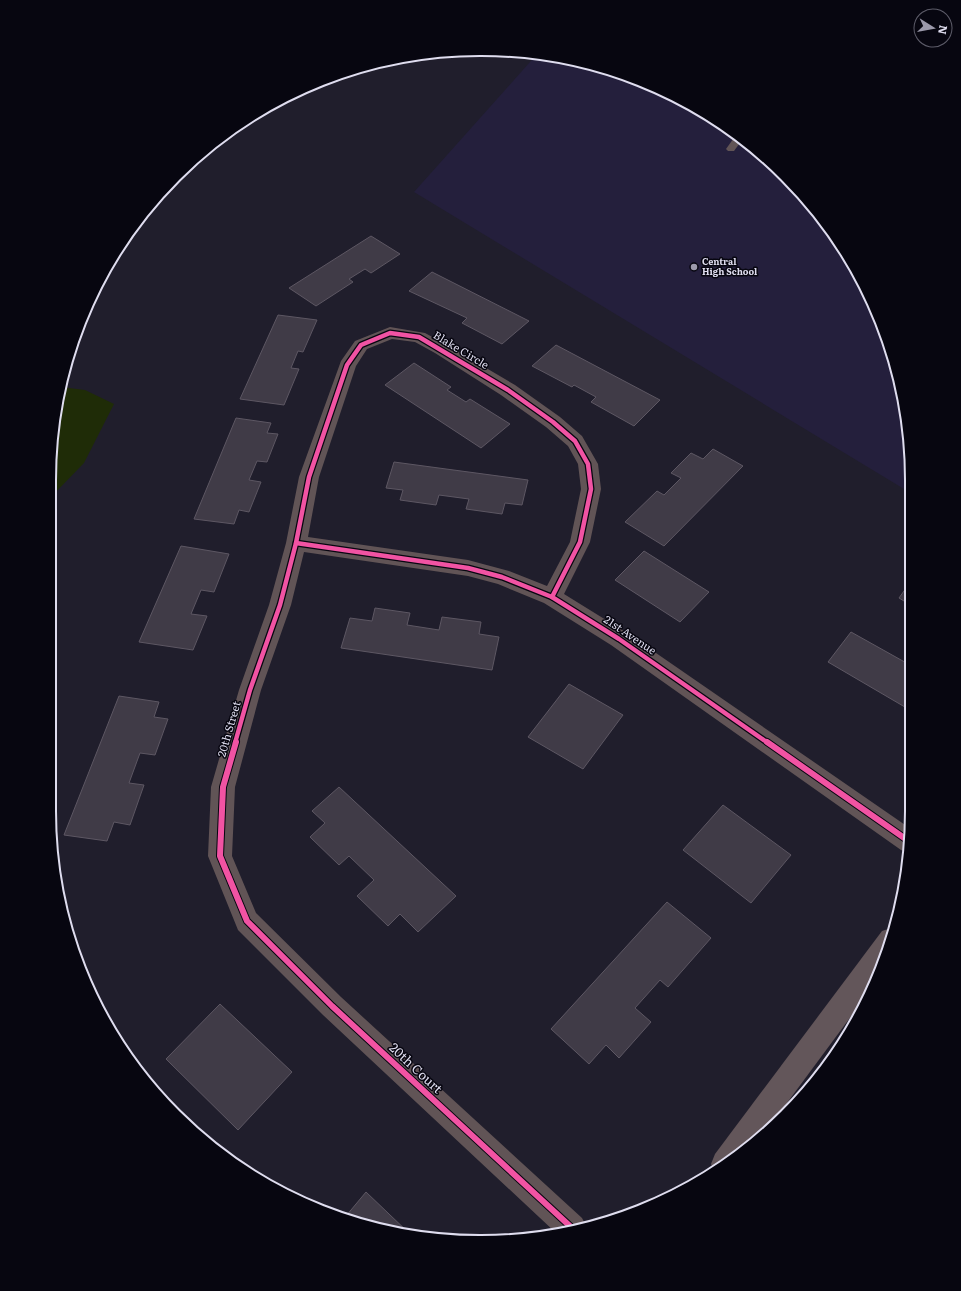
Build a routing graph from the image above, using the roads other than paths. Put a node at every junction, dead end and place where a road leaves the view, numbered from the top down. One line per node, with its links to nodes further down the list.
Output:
1 (736, 142): 2 (lane)
2 (731, 148)
3 (296, 543): 4 (street, 21st Avenue); 4 (street, Blake Circle); 6 (street, 20th Street)
4 (552, 597): 5 (street, 21st Avenue)
5 (904, 838)
6 (247, 921): 9 (street, 20th Court)
7 (879, 957): 8 (street)
8 (736, 1149)
9 (569, 1226)

